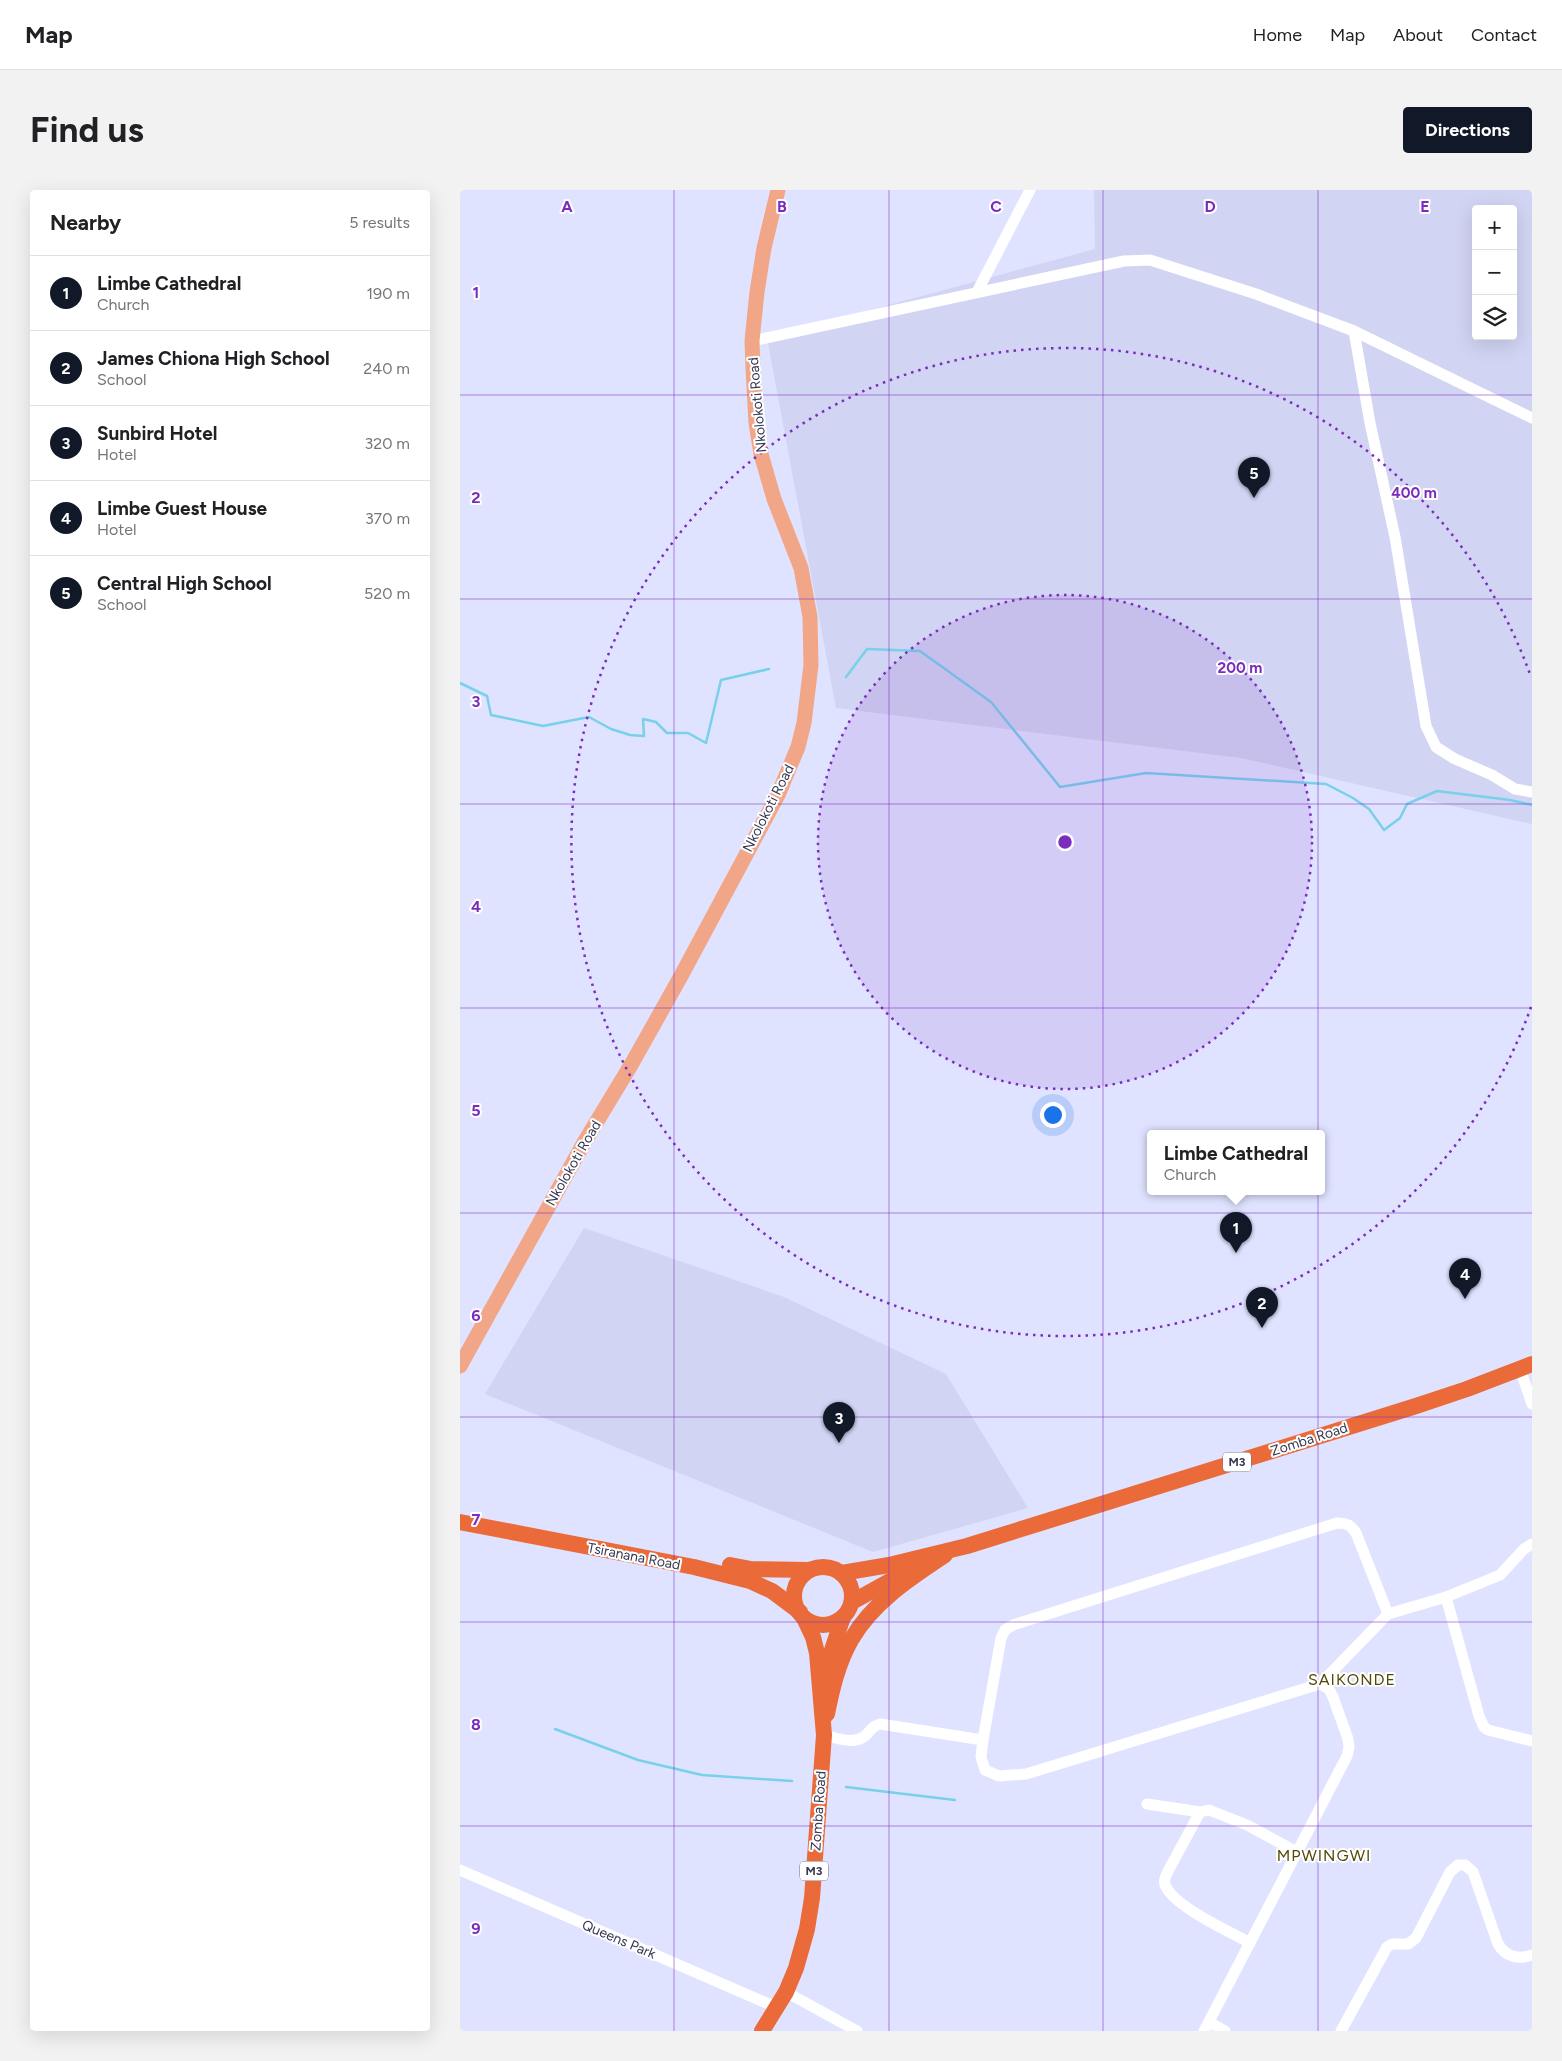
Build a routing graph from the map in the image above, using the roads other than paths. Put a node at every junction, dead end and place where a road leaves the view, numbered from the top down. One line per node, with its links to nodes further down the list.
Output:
1 (778, 190): 5 (main road, Nkolokoti Road)
2 (1030, 190): 3 (street)
3 (977, 292): 4 (street); 5 (street)
4 (1354, 332): 6 (street); 7 (street)
5 (752, 341): 8 (main road, Nkolokoti Road)
6 (1532, 418)
7 (1532, 792)
8 (460, 1366)
9 (1526, 1366): 10 (street); 14 (highway, Zomba Road / M3)
10 (1532, 1404)
11 (460, 1513): 15 (highway, Tsiranana Road / M3)
12 (460, 1522): 20 (highway, Tsiranana Road / M3)
13 (1532, 1544): 17 (street)
14 (946, 1551): 16 (highway, Zomba Road / M3); 18 (highway, Zomba Road / M3); 24 (highway)
15 (809, 1570): 16 (highway, M3); 20 (highway, M3)
16 (842, 1574): 18 (highway)
17 (1446, 1597): 19 (street); 26 (street)
18 (852, 1602): 21 (highway, M3)
19 (1388, 1614): 22 (street); 25 (street)
20 (802, 1615): 21 (highway, M3); 23 (highway, M3)
21 (843, 1617): 23 (highway, M3)
22 (1320, 1684): 25 (street); 29 (street)
23 (821, 1705): 24 (highway, M3)
24 (824, 1731): 25 (street); 33 (highway, Zomba Road / M3)
25 (983, 1740)
26 (1532, 1742)
27 (1147, 1804): 28 (street)
28 (1200, 1812): 29 (street); 31 (street)
29 (1297, 1852): 31 (street)
30 (460, 1870): 34 (street, Queens Park)
31 (1250, 1943): 35 (street)
32 (1532, 1955): 39 (street)
33 (786, 1992): 34 (highway, Zomba Road / M3); 37 (street)
34 (778, 2008): 36 (highway, M3)
35 (1206, 2026): 38 (street)
36 (762, 2031)
37 (857, 2031)
38 (1225, 2031)
39 (1342, 2031)

